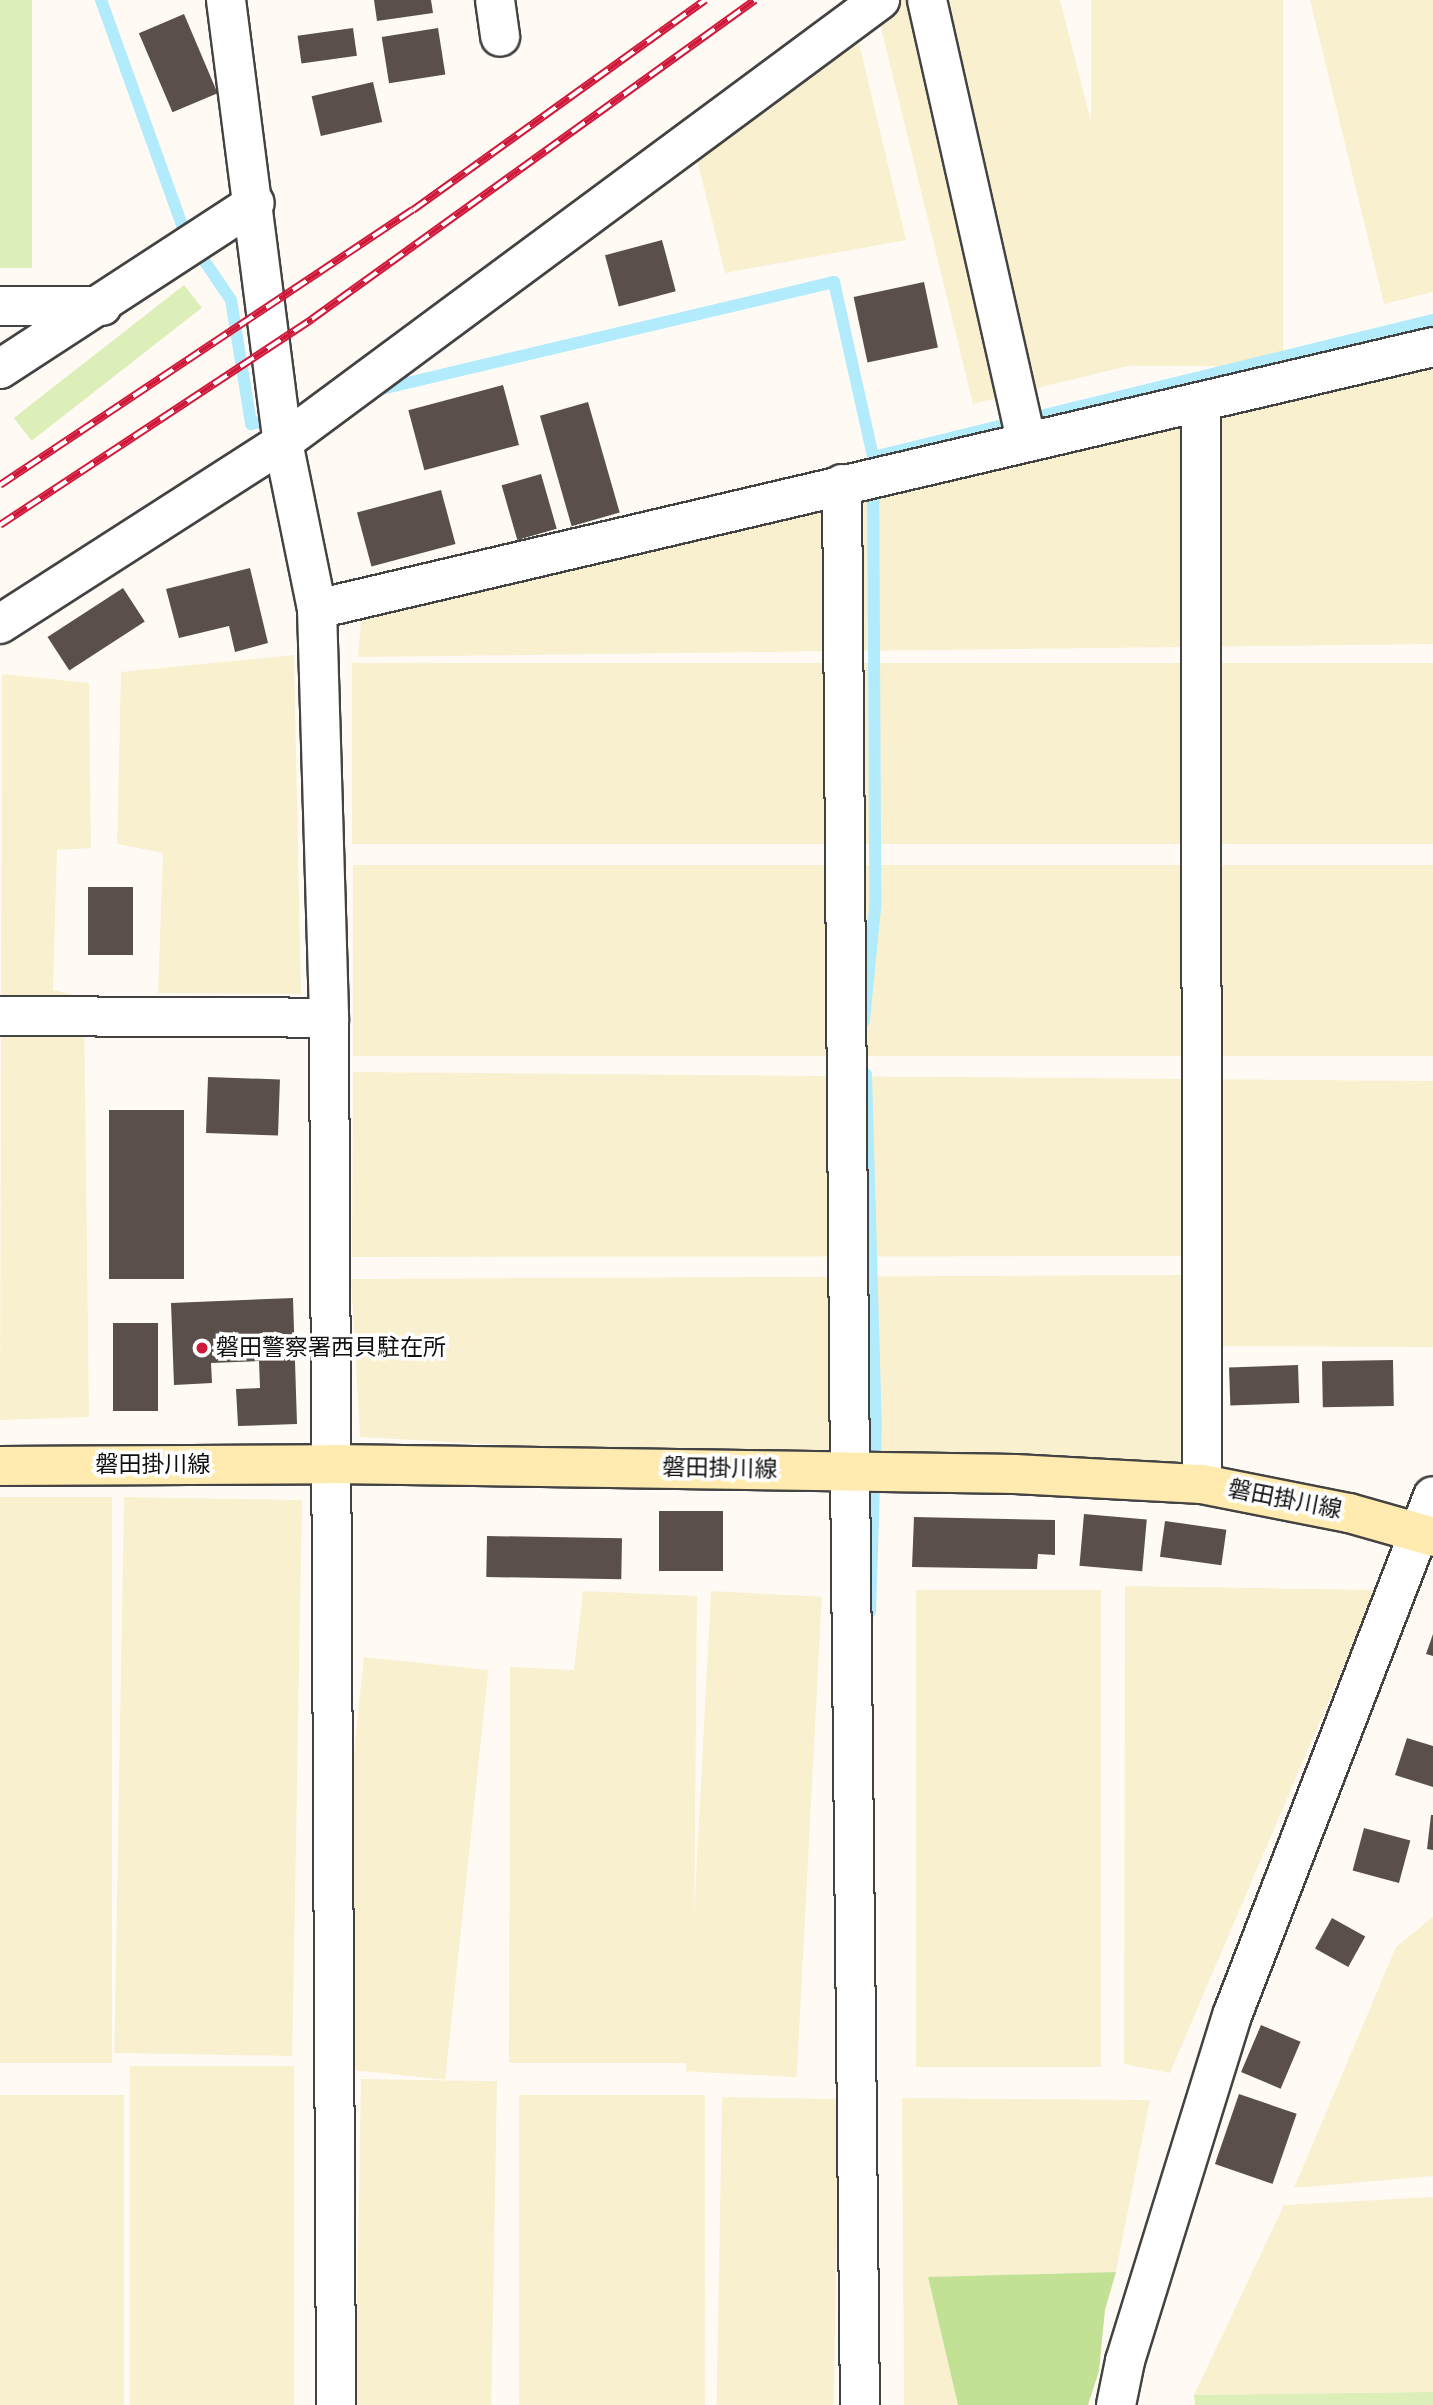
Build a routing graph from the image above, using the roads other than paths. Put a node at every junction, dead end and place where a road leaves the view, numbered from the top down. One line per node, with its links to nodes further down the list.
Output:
1 (226, 0): 6 (street)
2 (495, 0): 5 (street)
3 (880, 0): 12 (street)
4 (927, 0): 13 (street)
5 (500, 37)
6 (255, 203): 8 (street); 12 (street)
7 (0, 306): 8 (street)
8 (102, 306): 10 (street)
9 (1433, 347): 11 (street)
10 (0, 369)
11 (1201, 402): 13 (street); 22 (street)
12 (283, 442): 15 (street); 16 (street)
13 (1027, 442): 14 (street)
14 (842, 484): 15 (street); 21 (street)
15 (317, 609): 18 (street)
16 (0, 624)
17 (0, 1016): 18 (street)
18 (329, 1018): 19 (street)
19 (332, 1464): 20 (main road, 磐田掛川線); 21 (main road, 磐田掛川線); 25 (street)
20 (0, 1466)
21 (850, 1470): 22 (main road, 磐田掛川線); 26 (street)
22 (1202, 1484): 24 (main road, 磐田掛川線)
23 (1433, 1496): 24 (street)
24 (1427, 1535): 27 (street)
25 (336, 2405)
26 (860, 2405)
27 (1116, 2405)

